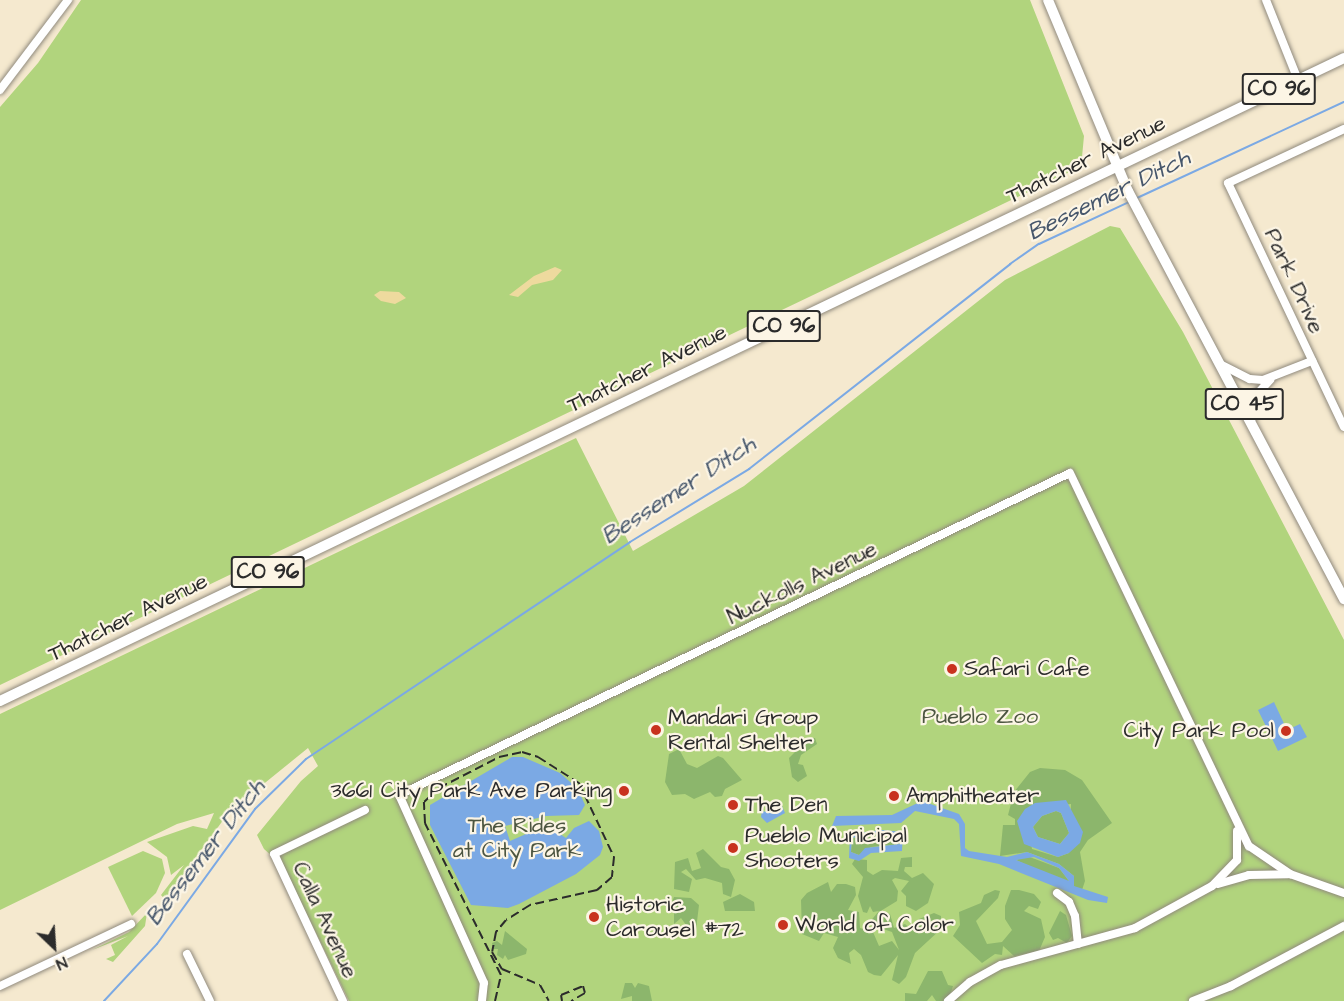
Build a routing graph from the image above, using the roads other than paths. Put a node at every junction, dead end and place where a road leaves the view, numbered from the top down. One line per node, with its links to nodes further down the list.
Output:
1 (68, 0): 6 (street)
2 (1048, 0): 8 (main road, CO 45)
3 (1266, 0): 5 (street)
4 (1344, 58): 5 (main road, Thatcher Avenue / CO 96)
5 (1298, 80): 8 (main road, Thatcher Avenue / CO 96)
6 (0, 90)
7 (1344, 129): 9 (street, Park Drive)
8 (1116, 167): 10 (main road, CO 45); 15 (main road, Thatcher Avenue / CO 96)
9 (1312, 361): 11 (street); 13 (street, Park Drive)
10 (1222, 365): 11 (street); 12 (main road, CO 45)
11 (1273, 378): 12 (street)
12 (1251, 418): 14 (main road, CO 45)
13 (1344, 427)
14 (1344, 599)
15 (0, 701)
16 (365, 810): 28 (street, Calla Avenue)
17 (1237, 827): 18 (street); 19 (street); 29 (street, Nuckolls Avenue)
18 (1290, 874): 19 (street); 21 (street)
19 (1212, 886): 24 (street)
20 (1057, 892): 24 (street)
21 (1344, 893)
22 (131, 924): 26 (street)
23 (1344, 926): 31 (street)
24 (1078, 944): 30 (street)
25 (188, 954): 27 (street)
26 (0, 986)
27 (210, 1001)
28 (343, 1001)
29 (482, 1001)
30 (948, 1001)
31 (1193, 1001)

